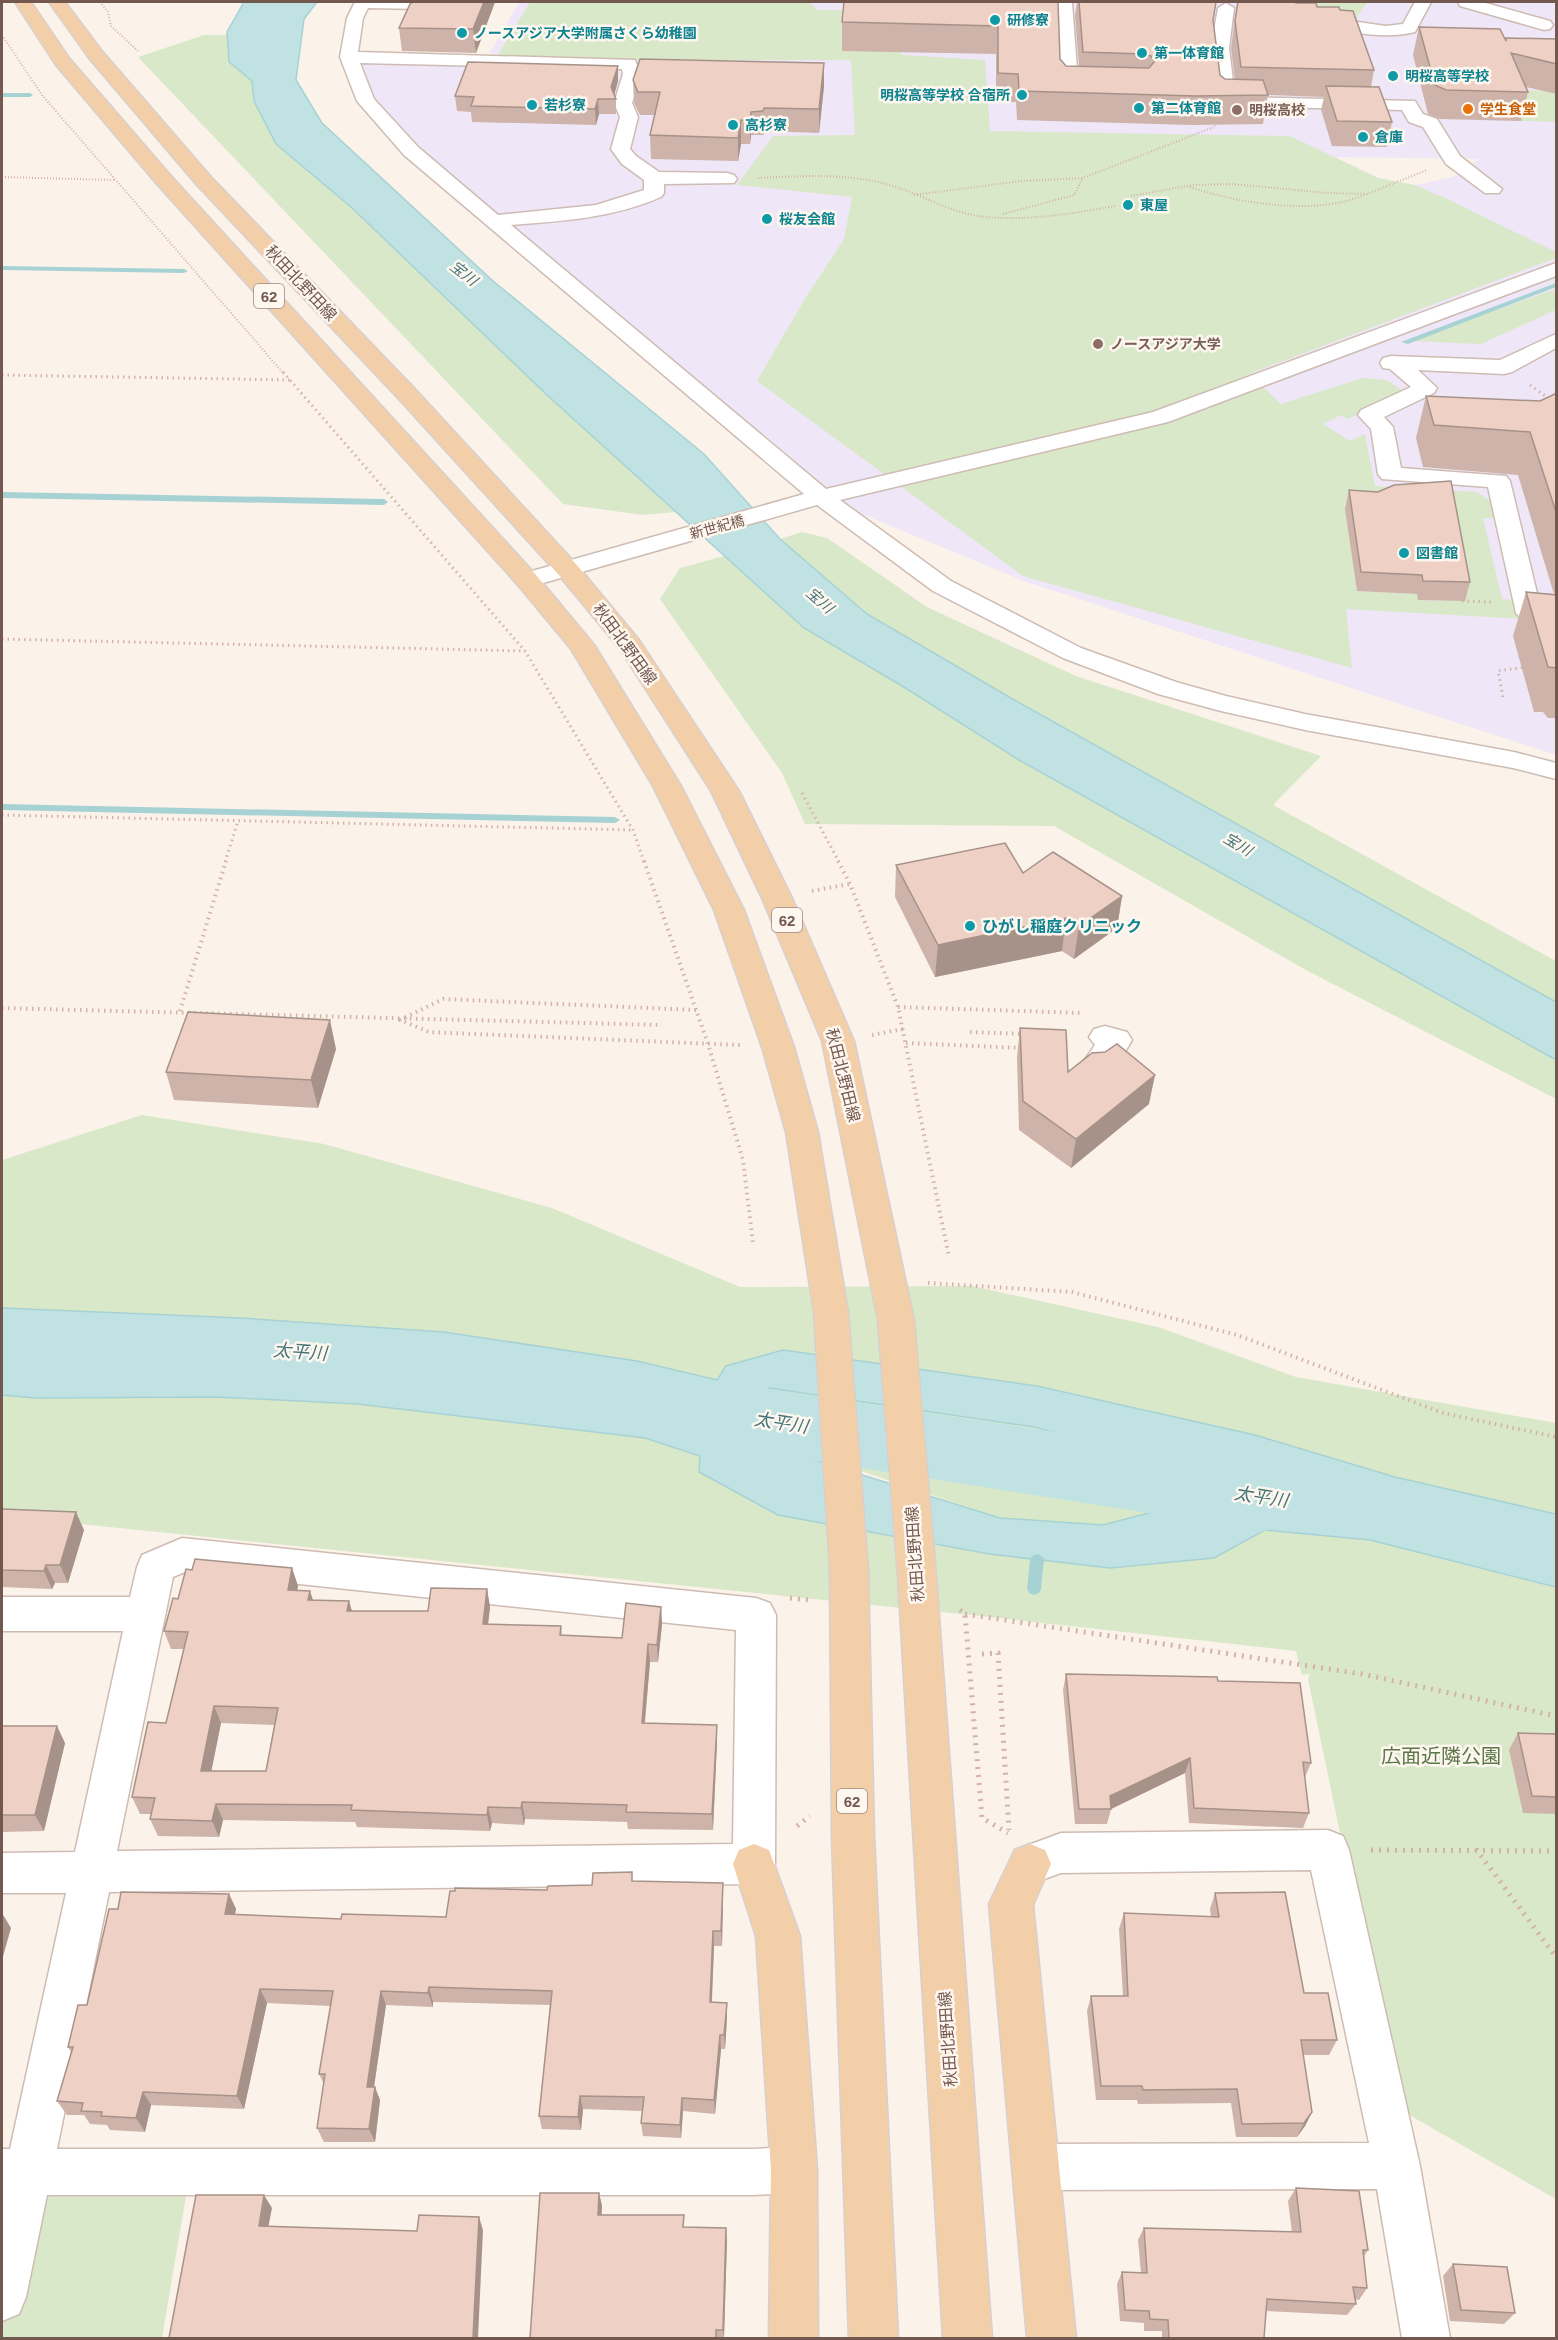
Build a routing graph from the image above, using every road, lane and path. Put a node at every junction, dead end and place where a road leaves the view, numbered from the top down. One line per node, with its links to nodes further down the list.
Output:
1 (23, 2): 44 (main road, 秋田北野田線 / 62)
2 (57, 2): 43 (main road, 秋田北野田線 / 62)
3 (100, 2): 13 (path)
4 (362, 2): 8 (street); 14 (street)
5 (1064, 2): 17 (street)
6 (1423, 2): 10 (street)
7 (1466, 2): 11 (street)
8 (420, 4)
9 (1207, 6): 18 (street)
10 (1295, 18)
11 (1544, 25)
12 (2, 35): 24 (path)
13 (139, 52)
14 (349, 57): 15 (street); 32 (street)
15 (629, 64): 16 (street); 21 (street)
16 (651, 64)
17 (1104, 89)
18 (1227, 102): 19 (street); 22 (path)
19 (1453, 160): 26 (street); 27 (path)
20 (2, 177): 24 (path)
21 (654, 178): 23 (street); 32 (street)
22 (1083, 178): 28 (path); 31 (path)
23 (727, 179): 28 (path)
24 (114, 180): 39 (path)
25 (1186, 186): 27 (path); 27 (path); 29 (path)
26 (1492, 189)
27 (1367, 194)
28 (912, 195): 31 (path)
29 (1131, 196)
30 (1115, 206): 31 (path)
31 (990, 217)
32 (493, 221): 42 (street)
33 (1557, 268): 42 (street)
34 (1557, 281): 36 (street)
35 (1557, 340): 37 (street)
36 (1357, 357): 37 (street); 42 (street)
37 (1398, 364): 45 (street)
38 (2, 375): 39 (path)
39 (292, 380): 48 (path)
40 (1557, 401): 41 (path)
41 (1542, 402)
42 (821, 497): 43 (street, 新世紀橋); 50 (street)
43 (567, 569): 44 (street, 新世紀橋); 71 (main road, 秋田北野田線 / 62)
44 (527, 580): 66 (main road, 秋田北野田線 / 62)
45 (1534, 618): 46 (street); 49 (path)
46 (1557, 627)
47 (2, 639): 48 (path)
48 (525, 651): 54 (path)
49 (1503, 697)
50 (1557, 771)
51 (802, 793): 55 (path)
52 (2, 815): 53 (path)
53 (238, 820): 54 (path); 58 (path)
54 (633, 830): 57 (path)
55 (898, 1007): 63 (path); 64 (path)
56 (2, 1008): 58 (path)
57 (696, 1010): 59 (path); 65 (path)
58 (180, 1011): 59 (path)
59 (400, 1020): 60 (path); 65 (path)
60 (662, 1025)
61 (970, 1032): 62 (path)
62 (1026, 1034)
63 (1106, 1038): 68 (street)
64 (906, 1043): 67 (path); 70 (path)
65 (708, 1044): 66 (path); 69 (path)
66 (778, 1047): 92 (main road, 秋田北野田線 / 62)
67 (1031, 1048)
68 (1093, 1071)
69 (753, 1244)
70 (949, 1257)
71 (888, 1281): 72 (path); 73 (main road, 秋田北野田線 / 62)
72 (1557, 1437)
73 (918, 1594): 77 (path); 93 (main road, 秋田北野田線 / 62)
74 (2, 1614): 75 (street)
75 (146, 1614): 82 (street); 83 (street)
76 (982, 1654): 78 (path)
77 (1557, 1716)
78 (1020, 1849): 80 (street); 87 (main road)
79 (1476, 1849): 80 (path); 81 (path); 85 (path)
80 (1328, 1850): 86 (street)
81 (1557, 1851)
82 (754, 1864): 83 (street); 88 (main road)
83 (90, 1872): 84 (street); 89 (street)
84 (2, 1873)
85 (1557, 1957)
86 (1397, 2166): 87 (street); 95 (street)
87 (1038, 2167): 94 (main road)
88 (794, 2170): 89 (street); 91 (main road)
89 (15, 2172): 90 (street)
90 (2, 2297)
91 (794, 2338)
92 (874, 2338)
93 (968, 2338)
94 (1052, 2338)
95 (1426, 2338)

